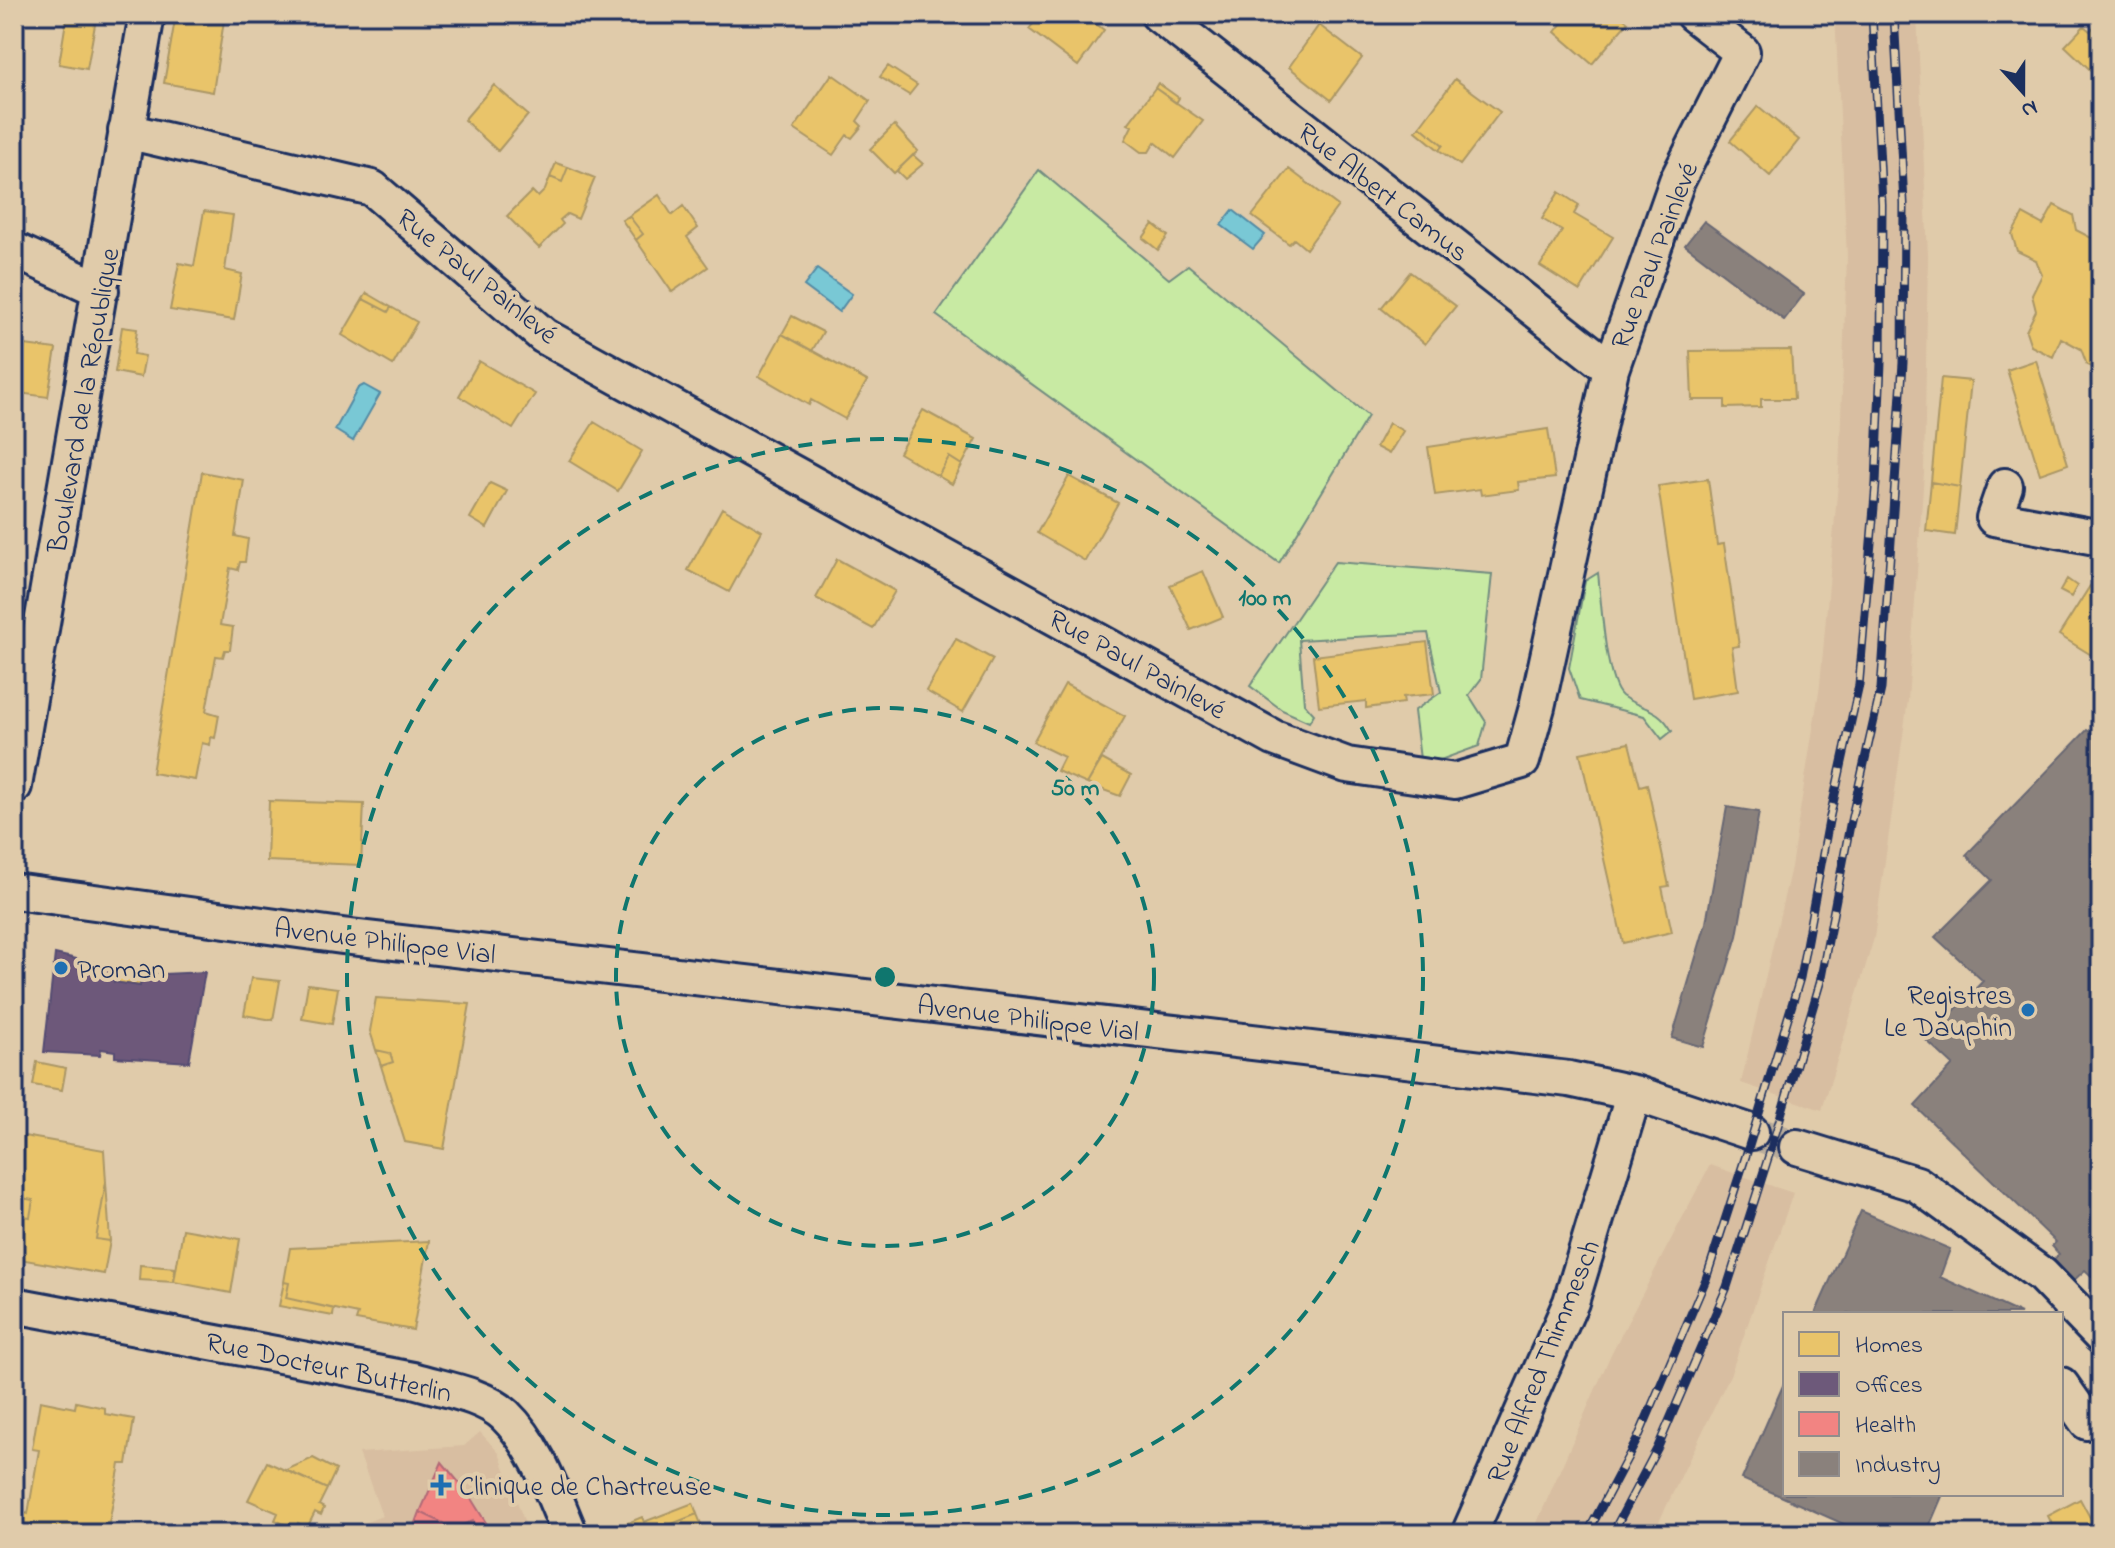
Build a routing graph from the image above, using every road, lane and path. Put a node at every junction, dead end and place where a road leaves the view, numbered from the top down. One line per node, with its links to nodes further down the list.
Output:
1 (147, 14): 4 (street, Boulevard de la République)
2 (1158, 14): 7 (street, Rue Albert Camus)
3 (1693, 14): 7 (street, Rue Paul Painlevé)
4 (126, 131): 6 (street, Boulevard de la République); 7 (street, Rue Paul Painlevé)
5 (14, 250): 6 (street)
6 (101, 290): 10 (street, Boulevard de la République)
7 (1611, 369)
8 (2005, 486): 9 (street)
9 (2101, 538)
10 (14, 786)
11 (14, 891): 12 (street, Avenue Philippe Vial)
12 (1634, 1093): 13 (street, Avenue Philippe Vial); 20 (street, Rue Alfred Thimmesch)
13 (1751, 1132)
14 (1797, 1147): 16 (street)
15 (14, 1305): 19 (street, Rue Docteur Butterlin)
16 (2101, 1336)
17 (2063, 1388): 18 (street)
18 (2083, 1420)
19 (570, 1534)
20 (1469, 1534)

